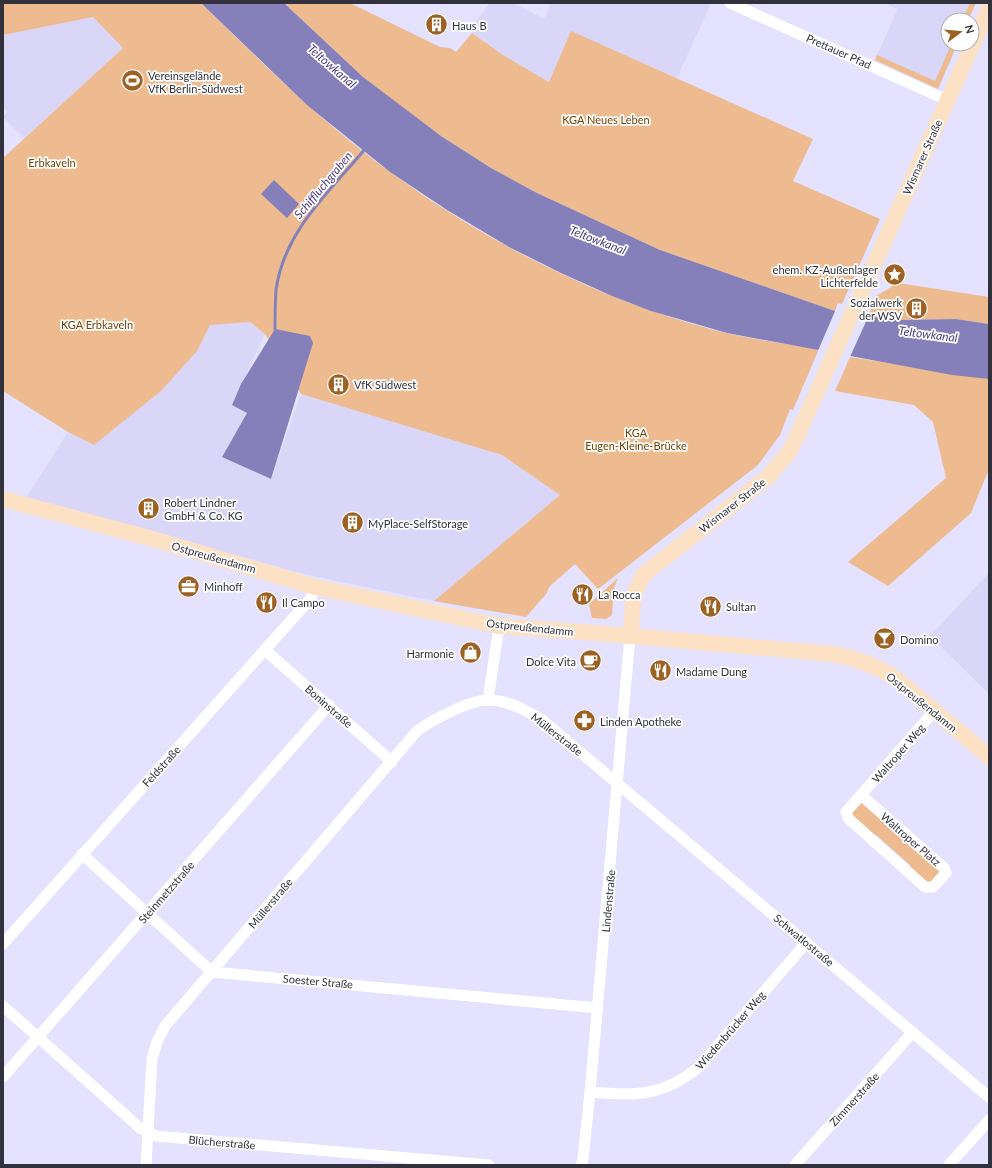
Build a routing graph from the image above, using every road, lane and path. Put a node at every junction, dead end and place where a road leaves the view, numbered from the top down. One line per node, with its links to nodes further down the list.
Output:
1 (730, 3): 3 (street, Prettauer Pfad)
2 (989, 8): 3 (main road, Wismarer Straße)
3 (948, 100): 7 (main road, Wismarer Straße)
4 (3, 499): 5 (main road, Ostpreußendamm)
5 (315, 586): 6 (main road, Ostpreußendamm); 8 (street, Feldstraße)
6 (499, 626): 7 (main road, Ostpreußendamm); 9 (street)
7 (630, 636): 11 (main road, Ostpreußendamm); 14 (street, Lindenstraße)
8 (265, 650): 10 (street, Boninstraße); 16 (street, Feldstraße)
9 (488, 700): 13 (street, Müllerstraße); 14 (street, Müllerstraße)
10 (329, 706): 13 (street, Boninstraße); 17 (street, Steinmetzstraße)
11 (935, 710): 12 (main road, Ostpreußendamm); 15 (street, Waltroper Weg)
12 (989, 757)
13 (392, 762): 20 (street, Müllerstraße)
14 (618, 784): 18 (street, Schwatlostraße); 22 (street, Lindenstraße)
15 (861, 795): 15 (street, Waltroper Platz)
16 (82, 854): 17 (street); 19 (street, Feldstraße)
17 (147, 913): 20 (street); 24 (street, Steinmetzstraße)
18 (806, 942): 23 (street, Schwatlostraße); 26 (street, Wiedenbrücker Weg)
19 (3, 944)
20 (212, 972): 22 (street, Soester Straße); 29 (street, Müllerstraße)
21 (3, 1006): 24 (street, Blücherstraße)
22 (598, 1008): 26 (street, Lindenstraße)
23 (913, 1032): 27 (street, Schwatlostraße); 33 (street, Zimmerstraße)
24 (38, 1038): 25 (street, Steinmetzstraße); 29 (street, Blücherstraße)
25 (3, 1077)
26 (590, 1092): 32 (street, Lindenstraße)
27 (989, 1096)
28 (989, 1120): 34 (street)
29 (148, 1133): 30 (street, Müllerstraße); 31 (street, Blücherstraße)
30 (146, 1165)
31 (489, 1165)
32 (581, 1165)
33 (795, 1165)
34 (949, 1165)

